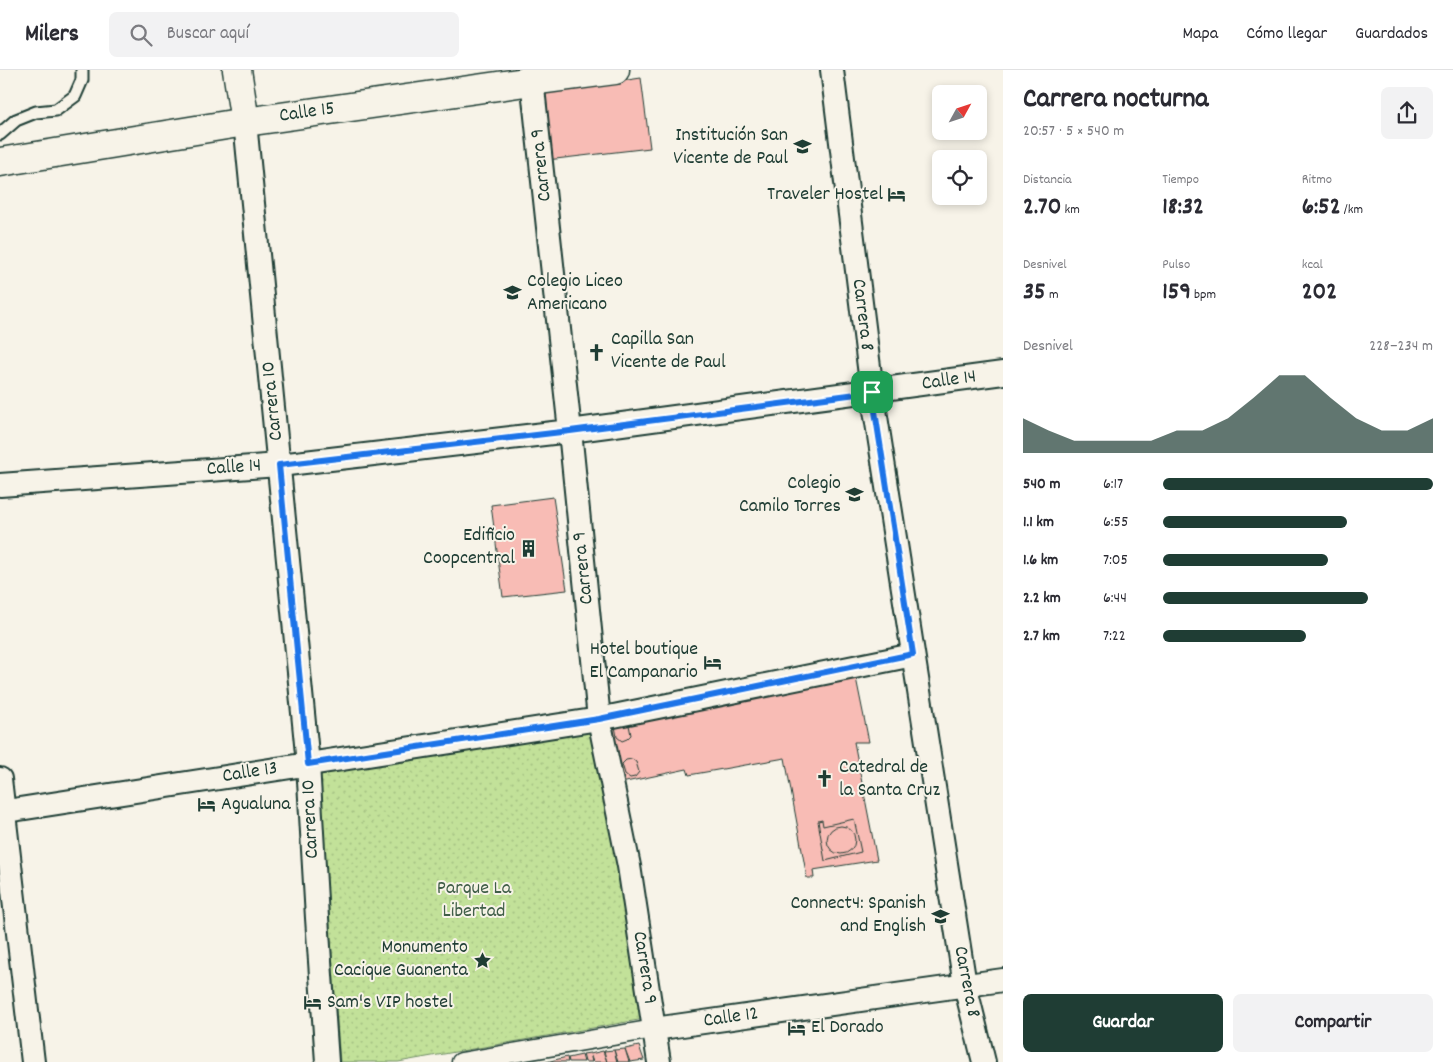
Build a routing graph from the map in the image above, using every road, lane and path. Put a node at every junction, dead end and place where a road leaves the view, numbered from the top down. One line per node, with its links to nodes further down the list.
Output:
1 (82, 70): 7 (lane)
2 (237, 70): 6 (street, Carrera 10)
3 (615, 70): 5 (street, Calle 15)
4 (832, 70): 10 (street, Carrera 8)
5 (532, 75): 6 (street, Calle 15); 11 (street, Carrera 9)
6 (245, 122): 8 (street, Calle 15); 12 (street, Carrera 10)
7 (0, 134)
8 (0, 162)
9 (1003, 373): 10 (street, Calle 14)
10 (872, 392): 11 (street, Calle 14); 14 (street, Carrera 8)
11 (570, 431): 12 (street, Calle 14); 15 (street, Carrera 9)
12 (279, 465): 13 (street, Calle 14); 16 (street, Carrera 10)
13 (0, 485)
14 (913, 654): 15 (street, Calle 13); 20 (street, Carrera 8)
15 (599, 719): 16 (street, Calle 13); 21 (street, Carrera 9)
16 (308, 764): 18 (street, Calle 13); 23 (street, Carrera 10)
17 (0, 779): 18 (street)
18 (2, 812): 22 (street)
19 (1003, 980): 20 (street, Calle 12)
20 (965, 985): 21 (street, Calle 12); 26 (street, Carrera 8)
21 (654, 1029): 24 (street, Calle 12); 25 (street, Carrera 9)
22 (33, 1062)
23 (327, 1062)
24 (461, 1062)
25 (660, 1062)
26 (984, 1062)

